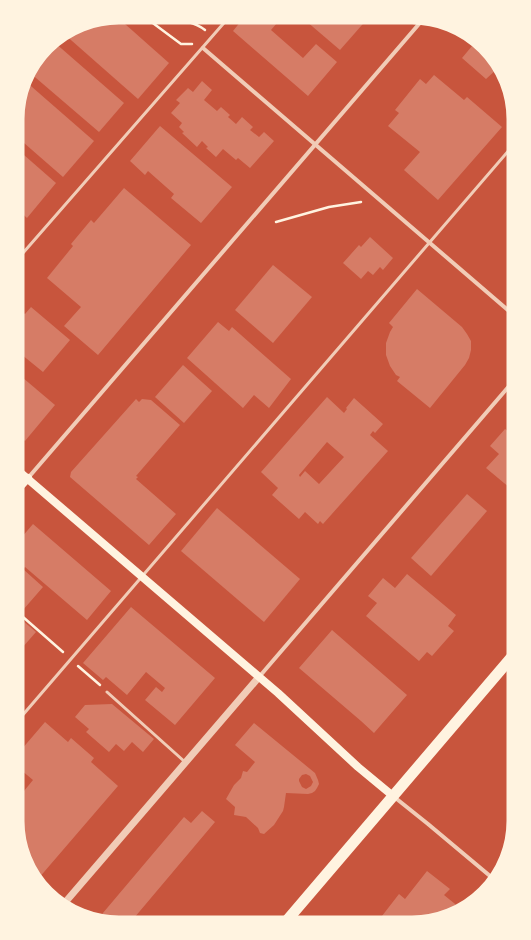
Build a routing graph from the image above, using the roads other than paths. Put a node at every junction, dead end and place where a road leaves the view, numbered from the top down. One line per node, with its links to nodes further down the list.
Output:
1 (225, 22): 3 (lane)
2 (420, 22): 4 (street)
3 (203, 48): 4 (street); 7 (lane)
4 (315, 145): 6 (street); 11 (street)
5 (509, 150): 6 (lane)
6 (430, 242): 8 (street); 13 (lane)
7 (22, 254)
8 (509, 311)
9 (509, 386): 15 (street)
10 (22, 473): 11 (main road)
11 (28, 478): 12 (main road); 13 (main road)
12 (22, 484)
13 (142, 576): 15 (main road); 17 (lane)
14 (509, 660): 19 (highway)
15 (259, 677): 18 (street); 19 (main road)
16 (107, 692): 18 (lane)
17 (22, 716)
18 (186, 763): 21 (street)
19 (393, 796): 20 (street); 22 (highway)
20 (491, 877)
21 (66, 902)
22 (289, 918)

